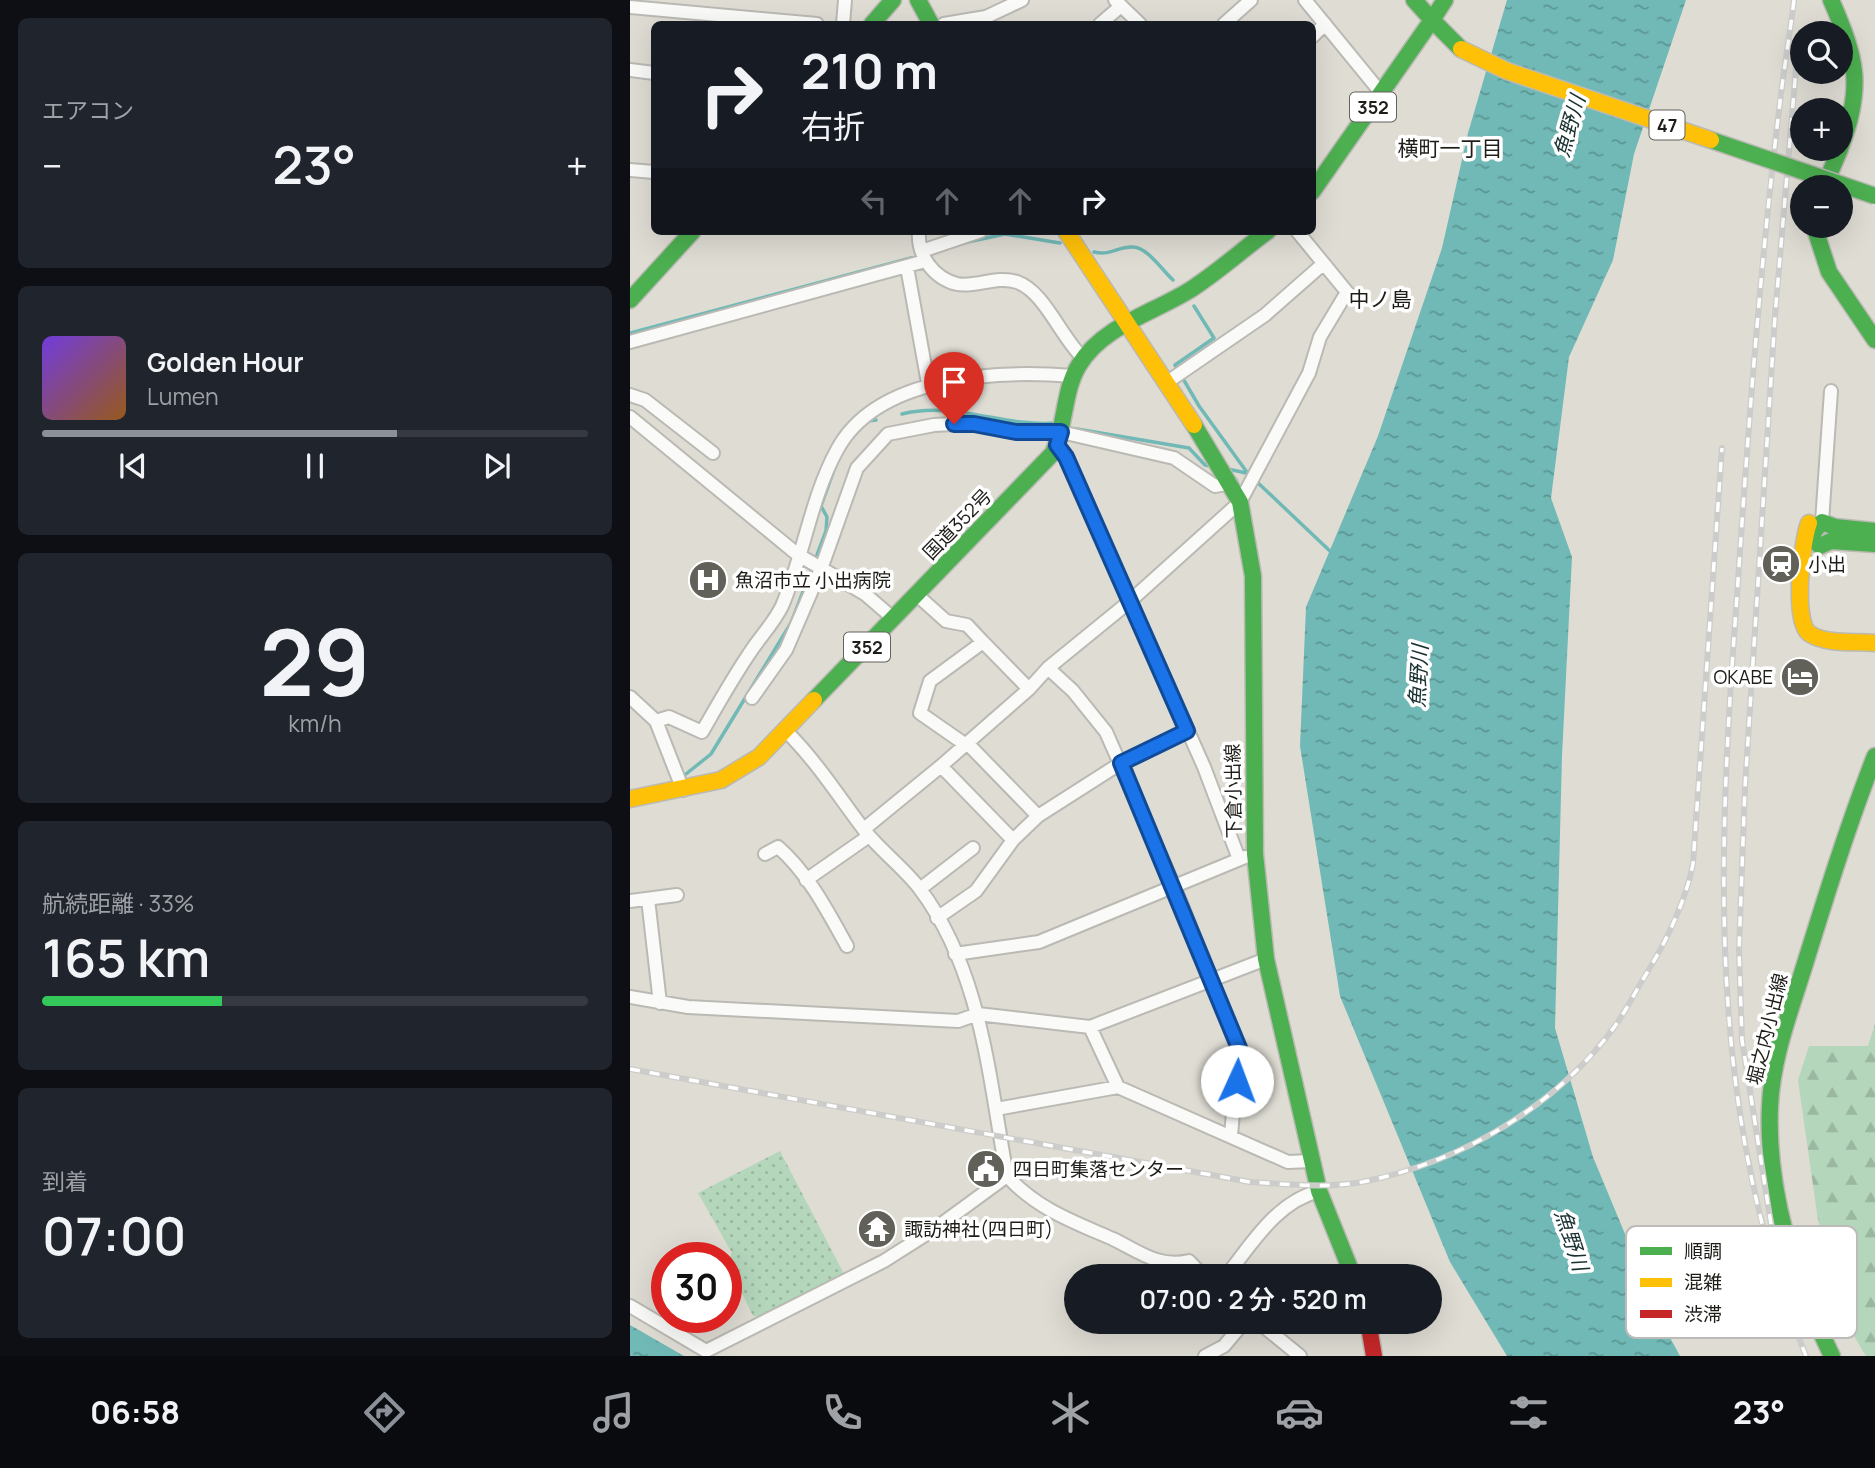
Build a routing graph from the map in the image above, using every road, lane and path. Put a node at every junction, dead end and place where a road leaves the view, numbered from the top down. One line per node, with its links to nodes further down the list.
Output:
1 (845, 0): 15 (street)
2 (893, 0): 16 (main road)
3 (918, 0): 17 (main road)
4 (1022, 0): 18 (street)
5 (1251, 0): 21 (street)
6 (1305, 0): 22 (street)
7 (1414, 0): 13 (main road)
8 (1445, 0): 13 (main road)
9 (1831, 0): 27 (main road)
10 (1118, 3): 19 (street); 20 (street)
11 (630, 7): 12 (street); 14 (street)
12 (630, 15)
13 (1432, 20): 26 (main road, 352); 31 (main road, 47, bridge)
14 (784, 21)
15 (843, 21)
16 (875, 21)
17 (929, 21)
18 (962, 21)
19 (1103, 21)
20 (1137, 21)
21 (1227, 21)
22 (1325, 24): 23 (street); 26 (street)
23 (1316, 33)
24 (630, 70): 25 (street)
25 (651, 73)
26 (1382, 94): 30 (main road, 352)
27 (1853, 116)
28 (630, 170): 29 (street)
29 (651, 172)
30 (1316, 186)
31 (1875, 196)
32 (689, 235): 42 (main road)
33 (920, 235): 39 (street)
34 (972, 235): 39 (street)
35 (1069, 235): 43 (main road, 下倉小出線)
36 (1263, 235): 43 (main road, 国道352号 / 352)
37 (1300, 235): 40 (street)
38 (1816, 238): 44 (main road)
39 (923, 256): 41 (street); 46 (street)
40 (1323, 264): 48 (street); 56 (street)
41 (907, 267): 45 (street); 49 (street)
42 (630, 300)
43 (1128, 325): 46 (main road, 国道352号 / 352); 48 (main road, 下倉小出線)
44 (1875, 340)
45 (630, 341)
46 (1084, 359): 47 (main road, 国道352号 / 352)
47 (1073, 376): 49 (street); 53 (main road, 国道352号 / 352)
48 (1174, 377): 55 (main road, 下倉小出線)
49 (928, 383): 60 (street)
50 (1831, 391): 57 (street)
51 (630, 395): 54 (street)
52 (630, 417): 60 (street)
53 (1059, 438): 55 (street); 61 (street); 62 (main road, 国道352号 / 352); 63 (street)
54 (713, 453)
55 (1231, 483): 56 (main road, 下倉小出線)
56 (1240, 502): 63 (street); 85 (main road, 下倉小出線)
57 (1822, 522): 58 (main road); 59 (main road); 66 (main road)
58 (1875, 531)
59 (1875, 544)
60 (797, 554): 61 (street); 71 (street)
61 (816, 566): 64 (street); 69 (street)
62 (917, 595): 64 (main road, 国道352号 / 352); 65 (street)
63 (1129, 602): 67 (street); 72 (street)
64 (894, 619): 73 (main road, 国道352号 / 352)
65 (983, 642): 68 (street); 74 (street)
66 (1875, 643)
67 (1048, 668): 68 (street); 76 (street)
68 (1029, 689): 74 (street)
69 (752, 698)
70 (631, 700): 71 (street)
71 (656, 721): 78 (street)
72 (1187, 731): 76 (street); 86 (street)
73 (787, 732): 78 (main road, 国道352号 / 352); 81 (street)
74 (967, 744): 77 (street); 80 (street)
75 (1875, 756): 108 (main road, 堀之内小出線)
76 (1121, 763): 80 (street); 88 (street)
77 (941, 766): 81 (street); 82 (street)
78 (683, 790): 79 (main road, 国道352号 / 352)
79 (630, 799)
80 (1038, 816): 82 (street)
81 (866, 832): 87 (street); 89 (street)
82 (1013, 840): 93 (street)
83 (973, 848): 89 (street)
84 (765, 854): 87 (street)
85 (1255, 854): 86 (street); 96 (main road, 下倉小出線)
86 (1239, 859): 88 (street)
87 (806, 880): 94 (street)
88 (1174, 886): 95 (street); 97 (street)
89 (920, 889): 93 (street)
90 (677, 895): 91 (street)
91 (648, 899): 92 (street); 99 (street)
92 (630, 901)
93 (937, 918): 95 (street)
94 (848, 946)
95 (955, 954): 100 (street)
96 (1266, 959): 97 (street); 105 (main road, 下倉小出線)
97 (1212, 982): 101 (street); 104 (street)
98 (630, 997): 99 (street)
99 (660, 1003): 100 (street)
100 (978, 1014): 101 (street); 103 (street)
101 (1090, 1027): 102 (street)
102 (1118, 1087): 103 (street); 104 (street)
103 (996, 1109): 106 (street)
104 (1231, 1135): 105 (street)
105 (1311, 1161): 107 (main road, 下倉小出線)
106 (1007, 1176): 110 (street); 114 (street)
107 (1319, 1191): 112 (street); 113 (main road, 下倉小出線)
108 (1786, 1226)
109 (1173, 1264): 111 (street)
110 (1173, 1264)
111 (1192, 1264)
112 (1236, 1264)
113 (1348, 1264)
114 (630, 1306)
115 (1234, 1334): 119 (street)
116 (1273, 1334): 120 (street)
117 (1370, 1334): 121 (main road)
118 (1823, 1338): 122 (main road, 堀之内小出線)
119 (1205, 1356)
120 (1300, 1356)
121 (1374, 1356)
122 (1832, 1356)

